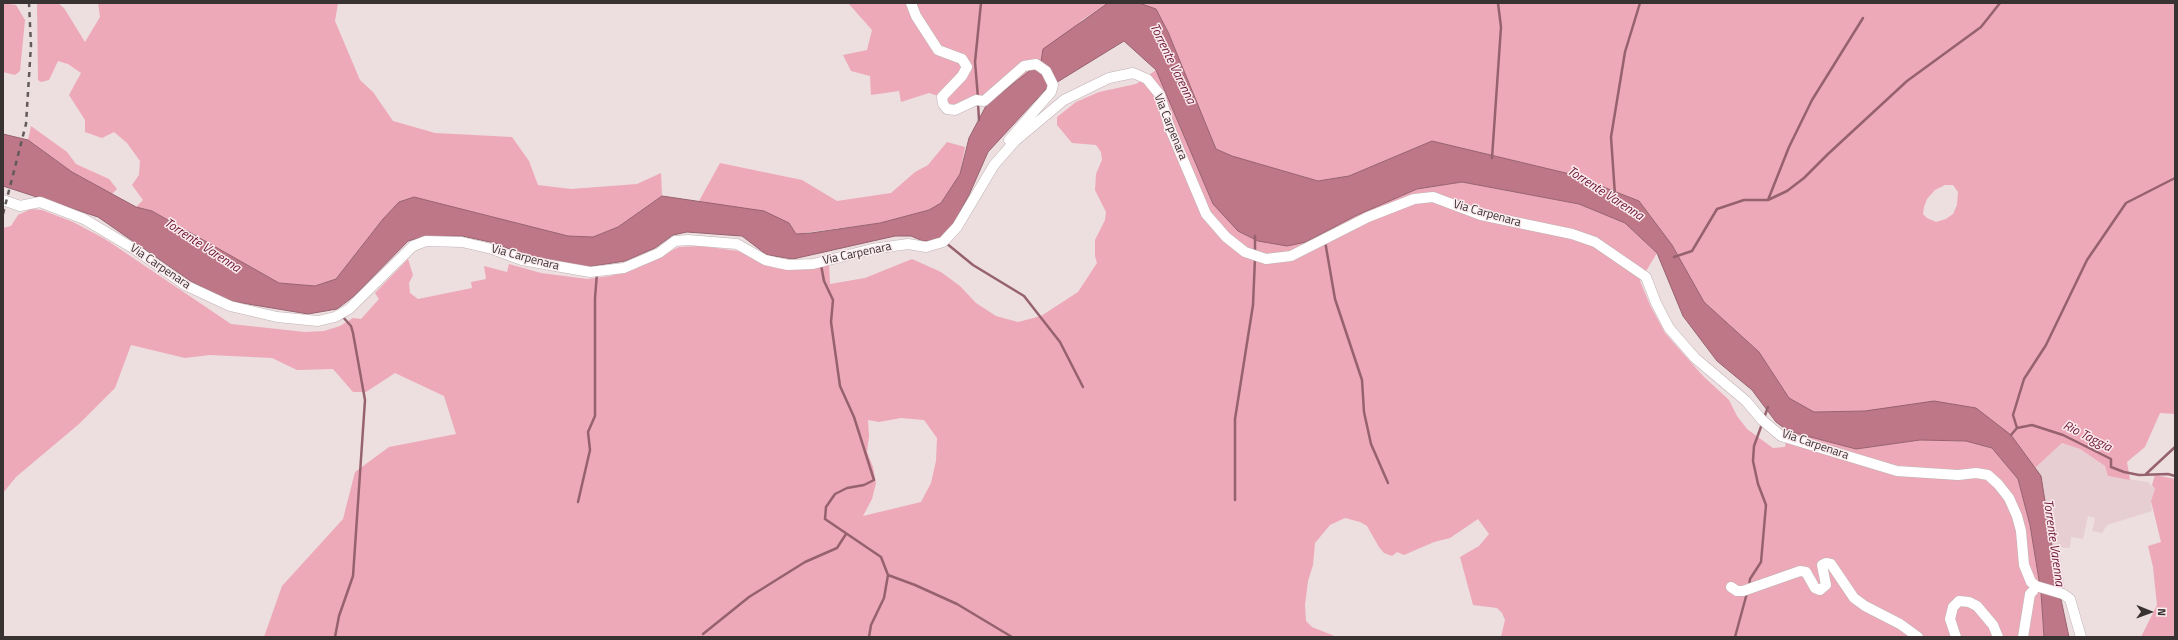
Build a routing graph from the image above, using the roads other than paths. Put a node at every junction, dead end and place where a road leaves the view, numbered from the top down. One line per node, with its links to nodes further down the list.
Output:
1 (911, 3): 2 (street)
2 (994, 165): 3 (street, Via Carpenara); 5 (street, Via Carpenara)
3 (3, 200)
4 (1730, 587): 6 (street)
5 (2035, 589): 9 (street); 10 (street)
6 (1918, 637)
7 (1956, 637): 8 (street)
8 (1998, 637)
9 (2023, 637)
10 (2081, 637)

